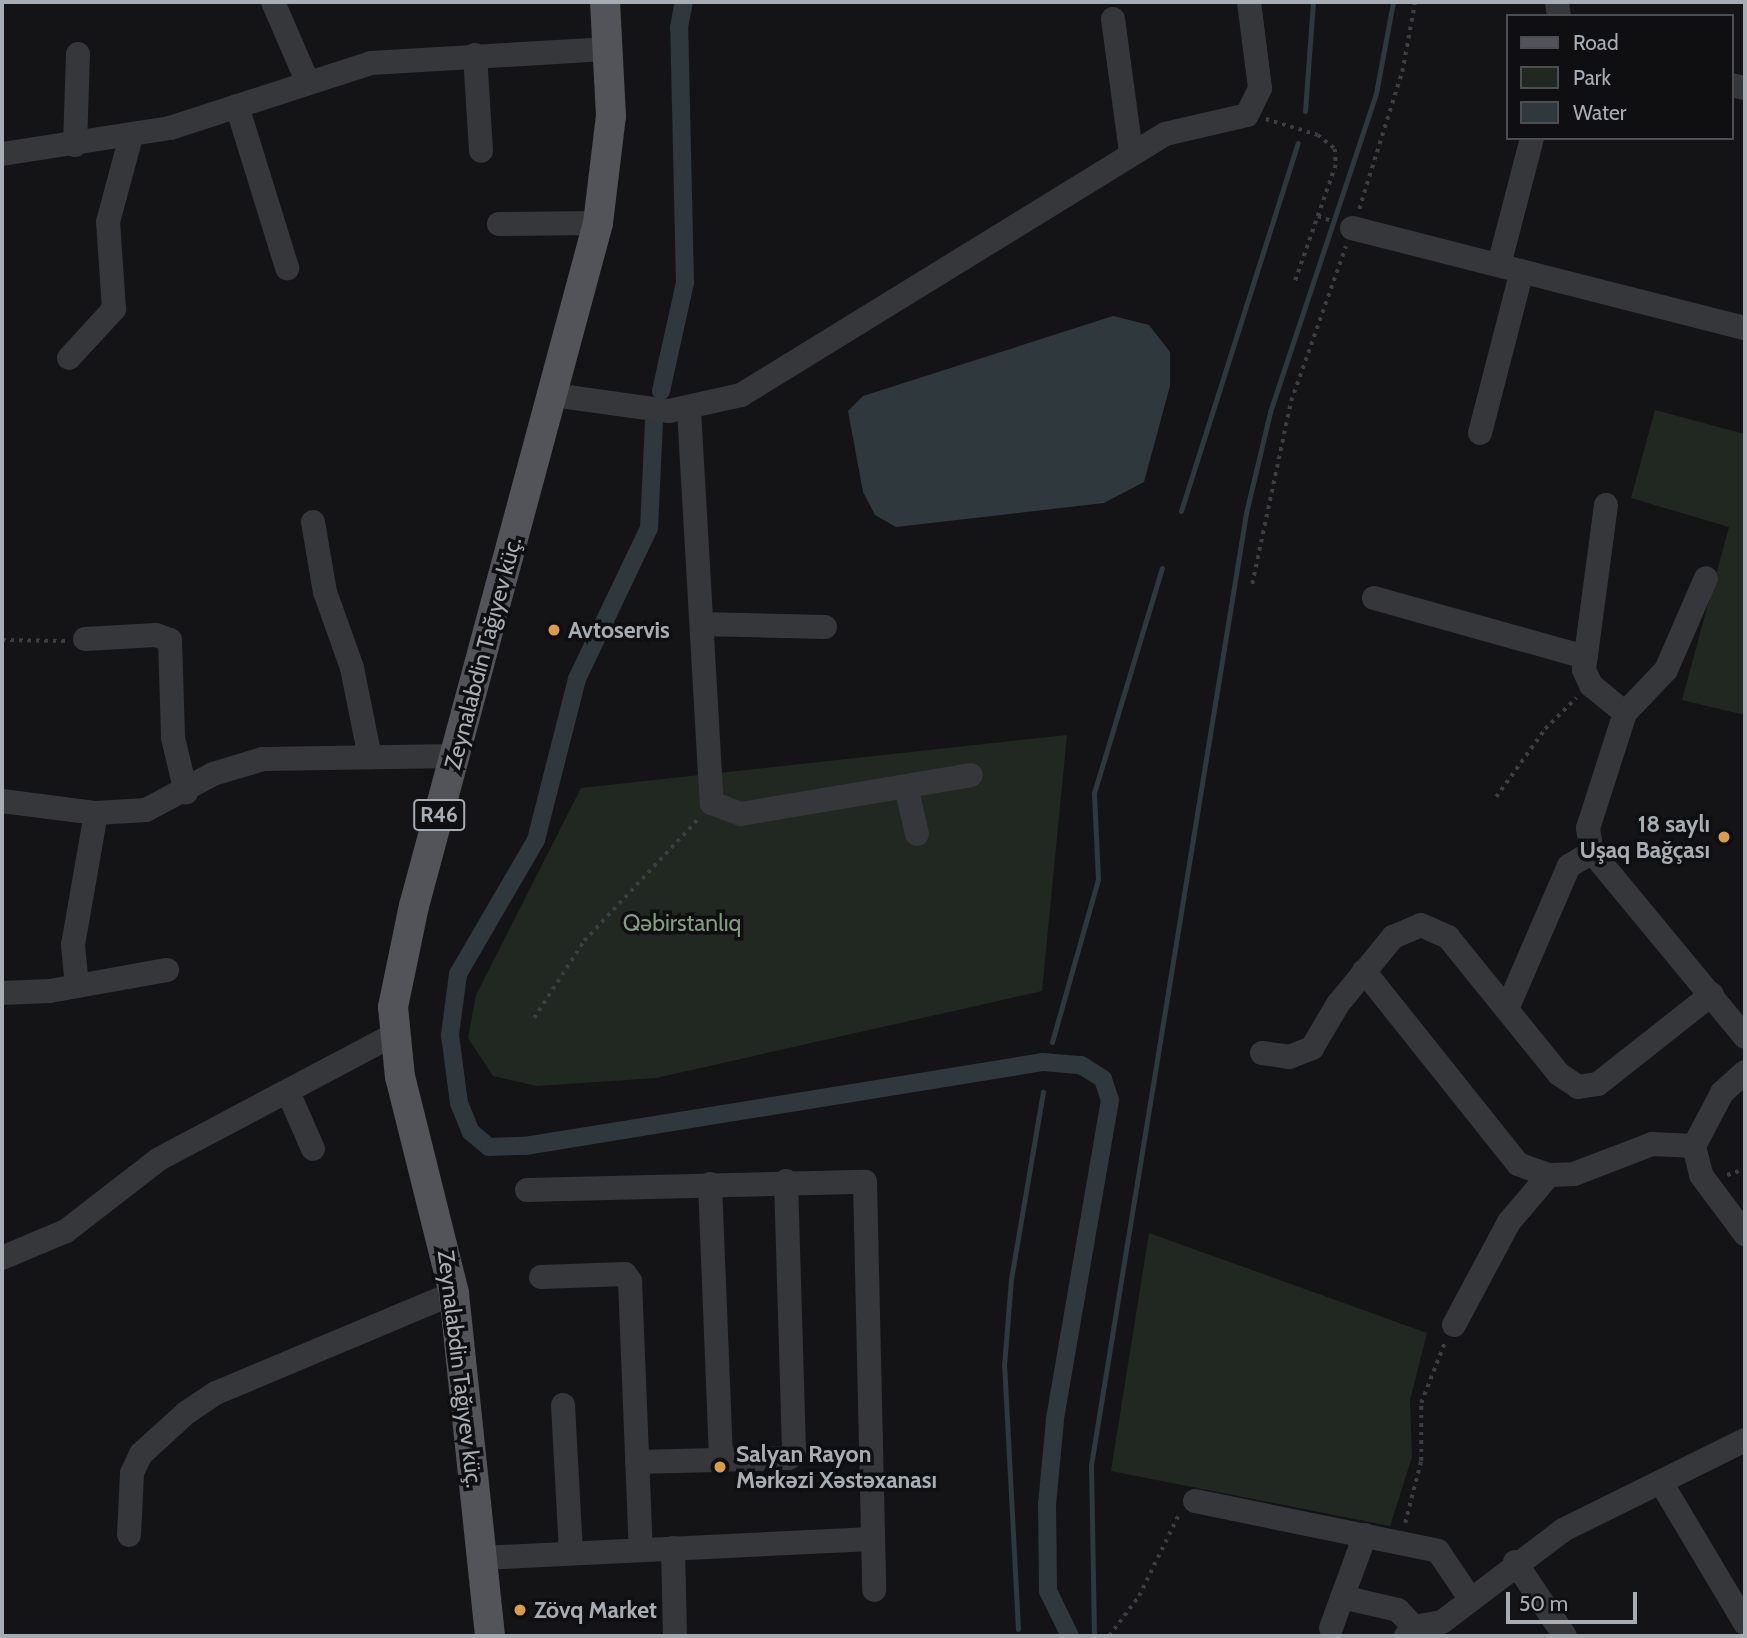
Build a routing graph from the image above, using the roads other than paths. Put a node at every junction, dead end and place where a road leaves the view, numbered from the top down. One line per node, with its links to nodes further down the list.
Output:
1 (273, 2): 8 (street)
2 (605, 2): 5 (main road, Zeynalabdin Tağıyev küç. / R46)
3 (1249, 2): 14 (street)
4 (1113, 19): 14 (street)
5 (609, 49): 7 (street); 16 (main road, Zeynalabdin Tağıyev küç. / R46)
6 (78, 54): 12 (street)
7 (475, 55): 8 (street); 13 (street)
8 (308, 83): 9 (street)
9 (237, 106): 10 (street); 19 (street)
10 (131, 136): 12 (street); 22 (street)
11 (1532, 140): 20 (street)
12 (75, 145): 15 (street)
13 (481, 150)
14 (1131, 153): 24 (street)
15 (2, 154)
16 (598, 222): 17 (street); 23 (main road, Zeynalabdin Tağıyev küç. / R46)
17 (499, 224)
18 (1352, 228): 20 (street)
19 (288, 268)
20 (1510, 268): 21 (street); 25 (street)
21 (1745, 328)
22 (69, 358)
23 (553, 395): 24 (street); 35 (main road, Zeynalabdin Tağıyev küç. / R46)
24 (689, 410): 30 (street)
25 (1480, 433)
26 (1606, 505): 33 (street)
27 (313, 522): 36 (street)
28 (1706, 578): 34 (street)
29 (1374, 598): 33 (street)
30 (702, 624): 31 (street); 38 (street)
31 (825, 626)
32 (85, 639): 39 (street)
33 (1582, 656): 34 (street)
34 (1625, 713): 43 (street)
35 (455, 756): 36 (street); 50 (main road, Zeynalabdin Tağıyev küç. / R46)
36 (370, 757): 39 (street)
37 (971, 775): 38 (street)
38 (906, 786): 42 (street)
39 (186, 792): 41 (street)
40 (2, 801): 41 (street)
41 (96, 813): 46 (street)
42 (917, 834)
43 (1592, 852): 48 (street); 49 (street)
44 (167, 970): 46 (street)
45 (1364, 971): 49 (street); 52 (street); 57 (street)
46 (77, 986): 47 (street)
47 (2, 993)
48 (1712, 994): 49 (street); 51 (street)
49 (1507, 1009)
50 (393, 1035): 54 (street); 64 (main road, Zeynalabdin Tağıyev küç. / R46)
51 (1745, 1037)
52 (1262, 1053)
53 (1745, 1072): 55 (street)
54 (288, 1092): 56 (street); 62 (street)
55 (1694, 1146): 57 (street); 61 (street)
56 (313, 1149)
57 (1549, 1175): 65 (street)
58 (786, 1181): 59 (street); 68 (street); 74 (street)
59 (710, 1184): 60 (street); 68 (street)
60 (527, 1190)
61 (1745, 1234)
62 (2, 1258)
63 (541, 1277): 69 (street)
64 (454, 1293): 72 (street); 78 (main road, Zeynalabdin Tağıyev küç. / R46)
65 (1454, 1325)
66 (563, 1405): 77 (street)
67 (1745, 1440): 70 (street)
68 (722, 1459): 69 (street)
69 (637, 1462): 76 (street)
70 (1662, 1484): 79 (street); 83 (street)
71 (1195, 1501): 73 (street)
72 (129, 1535)
73 (1365, 1535): 81 (street); 82 (street)
74 (872, 1539): 75 (street); 80 (street)
75 (673, 1548): 76 (street); 88 (street)
76 (641, 1550): 77 (street)
77 (571, 1553): 78 (street)
78 (482, 1558): 87 (main road, Zeynalabdin Tağıyev küç. / R46)
79 (1515, 1562): 82 (street); 89 (street)
80 (874, 1590)
81 (1342, 1597): 84 (street); 86 (street)
82 (1469, 1597): 85 (street)
83 (1745, 1623)
84 (1331, 1628)
85 (1443, 1629): 86 (street)
86 (1410, 1632)
87 (489, 1636)
88 (675, 1636)
89 (1565, 1636)

